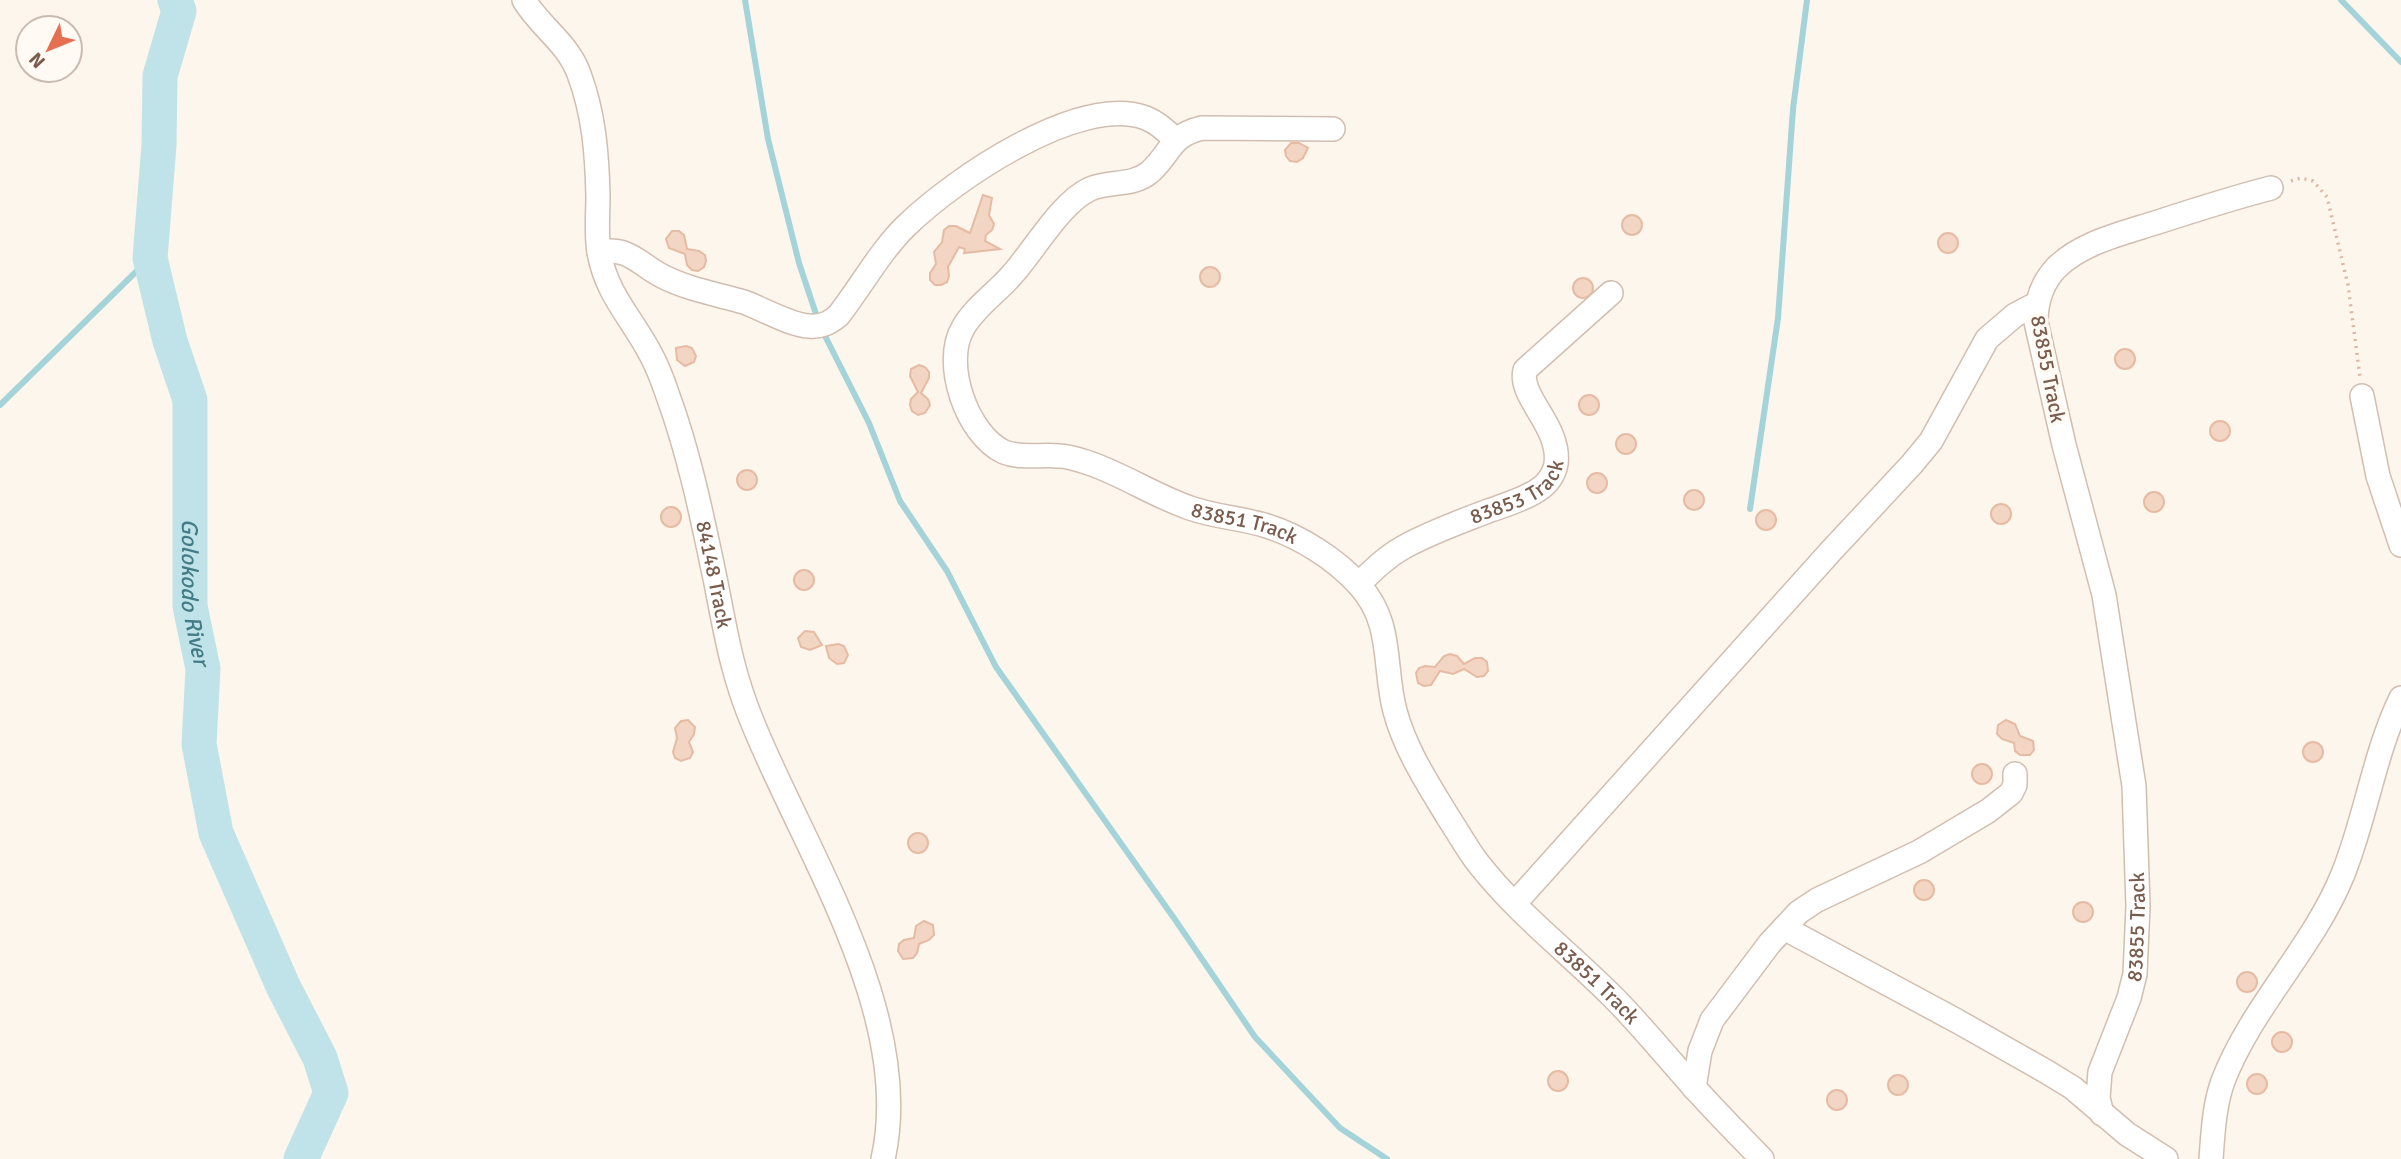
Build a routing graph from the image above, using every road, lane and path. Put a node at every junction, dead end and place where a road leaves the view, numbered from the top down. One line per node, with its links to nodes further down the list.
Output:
1 (524, 0): 5 (street, 84148 Track)
2 (1333, 129): 3 (street)
3 (1175, 140): 5 (street); 10 (street, 83851 Track)
4 (2271, 188): 7 (street, 83855 Track); 8 (path)
5 (599, 252): 17 (street, 84148 Track)
6 (1611, 293): 10 (street, 83853 Track)
7 (2036, 304): 13 (street); 16 (street, 83855 Track)
8 (2362, 396): 9 (street)
9 (2401, 545)
10 (1359, 584): 13 (street, 83851 Track)
11 (2401, 698): 20 (street)
12 (2015, 774): 14 (street)
13 (1515, 903): 15 (street, 83851 Track)
14 (1784, 928): 15 (street); 16 (street)
15 (1694, 1088): 18 (street, 83851 Track)
16 (2102, 1114): 19 (street)
17 (883, 1159)
18 (1762, 1159)
19 (2166, 1159)
20 (2211, 1159)

